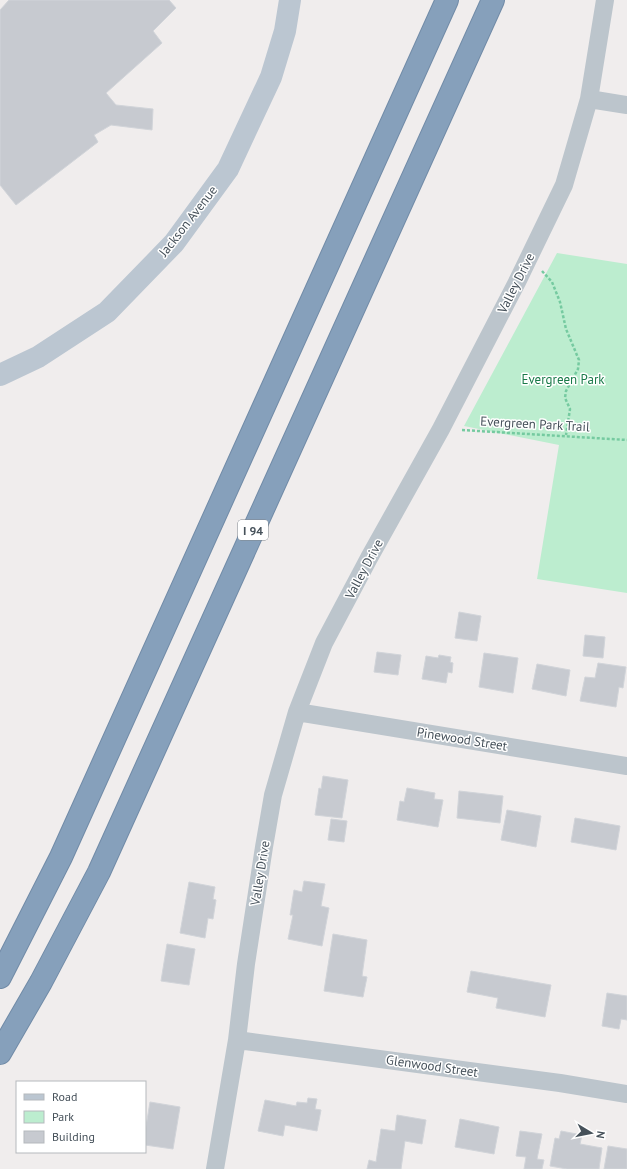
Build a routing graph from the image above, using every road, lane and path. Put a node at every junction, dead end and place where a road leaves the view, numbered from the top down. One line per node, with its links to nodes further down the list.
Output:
1 (290, 0): 8 (main road, Jackson Avenue)
2 (447, 0): 14 (highway)
3 (493, 0): 16 (highway, I 94)
4 (605, 0): 5 (street, Valley Drive)
5 (589, 99): 6 (street); 7 (street, Valley Drive)
6 (627, 105)
7 (529, 257): 9 (street, Valley Drive); 10 (path)
8 (0, 374)
9 (441, 429): 10 (path, Evergreen Park Trail); 12 (street, Valley Drive)
10 (566, 435): 11 (path, Evergreen Park Trail)
11 (627, 440)
12 (297, 712): 13 (street, Pinewood Street); 15 (street, Valley Drive)
13 (627, 766)
14 (0, 977)
15 (237, 1040): 17 (street, Glenwood Street); 18 (street, Valley Drive)
16 (0, 1053)
17 (627, 1094)
18 (215, 1169)

